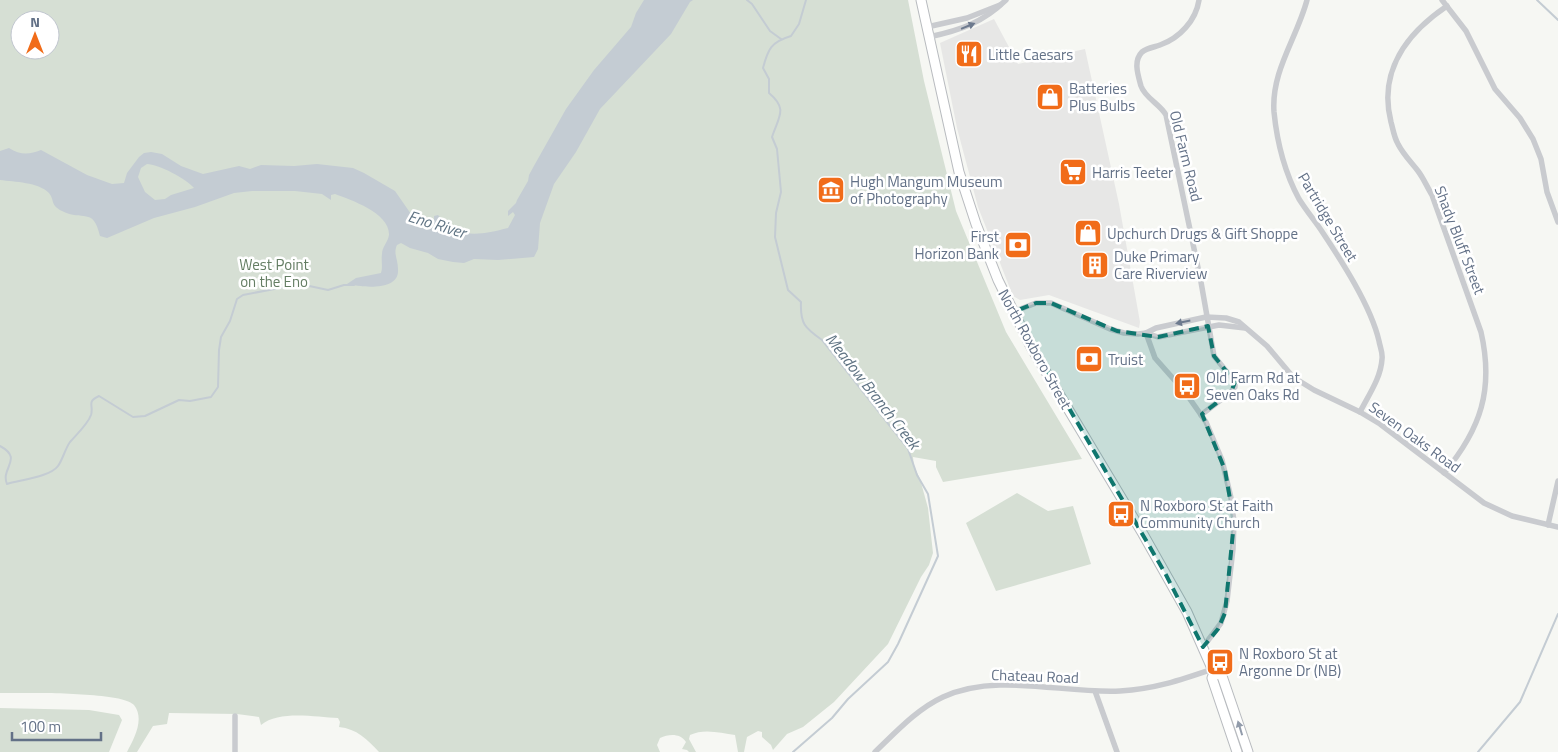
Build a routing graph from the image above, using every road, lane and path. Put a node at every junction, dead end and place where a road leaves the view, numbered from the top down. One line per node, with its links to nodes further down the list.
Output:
1 (921, 0): 7 (highway, North Roxboro Street)
2 (1199, 0): 11 (street, Old Farm Road)
3 (1307, 0): 15 (street, Partridge Street)
4 (1442, 0): 6 (street)
5 (1004, 2): 7 (street); 8 (street, one-way to 5)
6 (1447, 6): 9 (street); 17 (street, Shady Bluff Street)
7 (927, 27): 8 (highway, North Roxboro Street)
8 (929, 37): 10 (highway, North Roxboro Street)
9 (1558, 222)
10 (1013, 312): 14 (street); 21 (highway, North Roxboro Street)
11 (1206, 317): 12 (street, Old Farm Road); 13 (street, Seven Oaks Road); 14 (street, Seven Oaks Road, one-way to 14)
12 (1208, 326): 13 (street); 14 (street); 16 (street, Old Farm Road)
13 (1246, 328): 15 (street, Seven Oaks Road)
14 (1146, 333): 16 (street)
15 (1360, 412): 17 (street, Seven Oaks Road)
16 (1201, 415): 21 (street)
17 (1444, 473): 19 (street, Seven Oaks Road)
18 (1558, 480): 19 (street)
19 (1548, 525): 20 (street, Seven Oaks Road)
20 (1558, 527)
21 (1203, 647): 22 (highway, North Roxboro Street)
22 (1213, 671): 23 (street, Chateau Road); 28 (highway, North Roxboro Street); 29 (highway, North Roxboro Street, one-way to 22)
23 (1096, 691): 26 (street, Chateau Road); 27 (street)
24 (235, 716): 25 (street)
25 (235, 752)
26 (875, 752)
27 (1117, 752)
28 (1237, 752)
29 (1248, 752)

